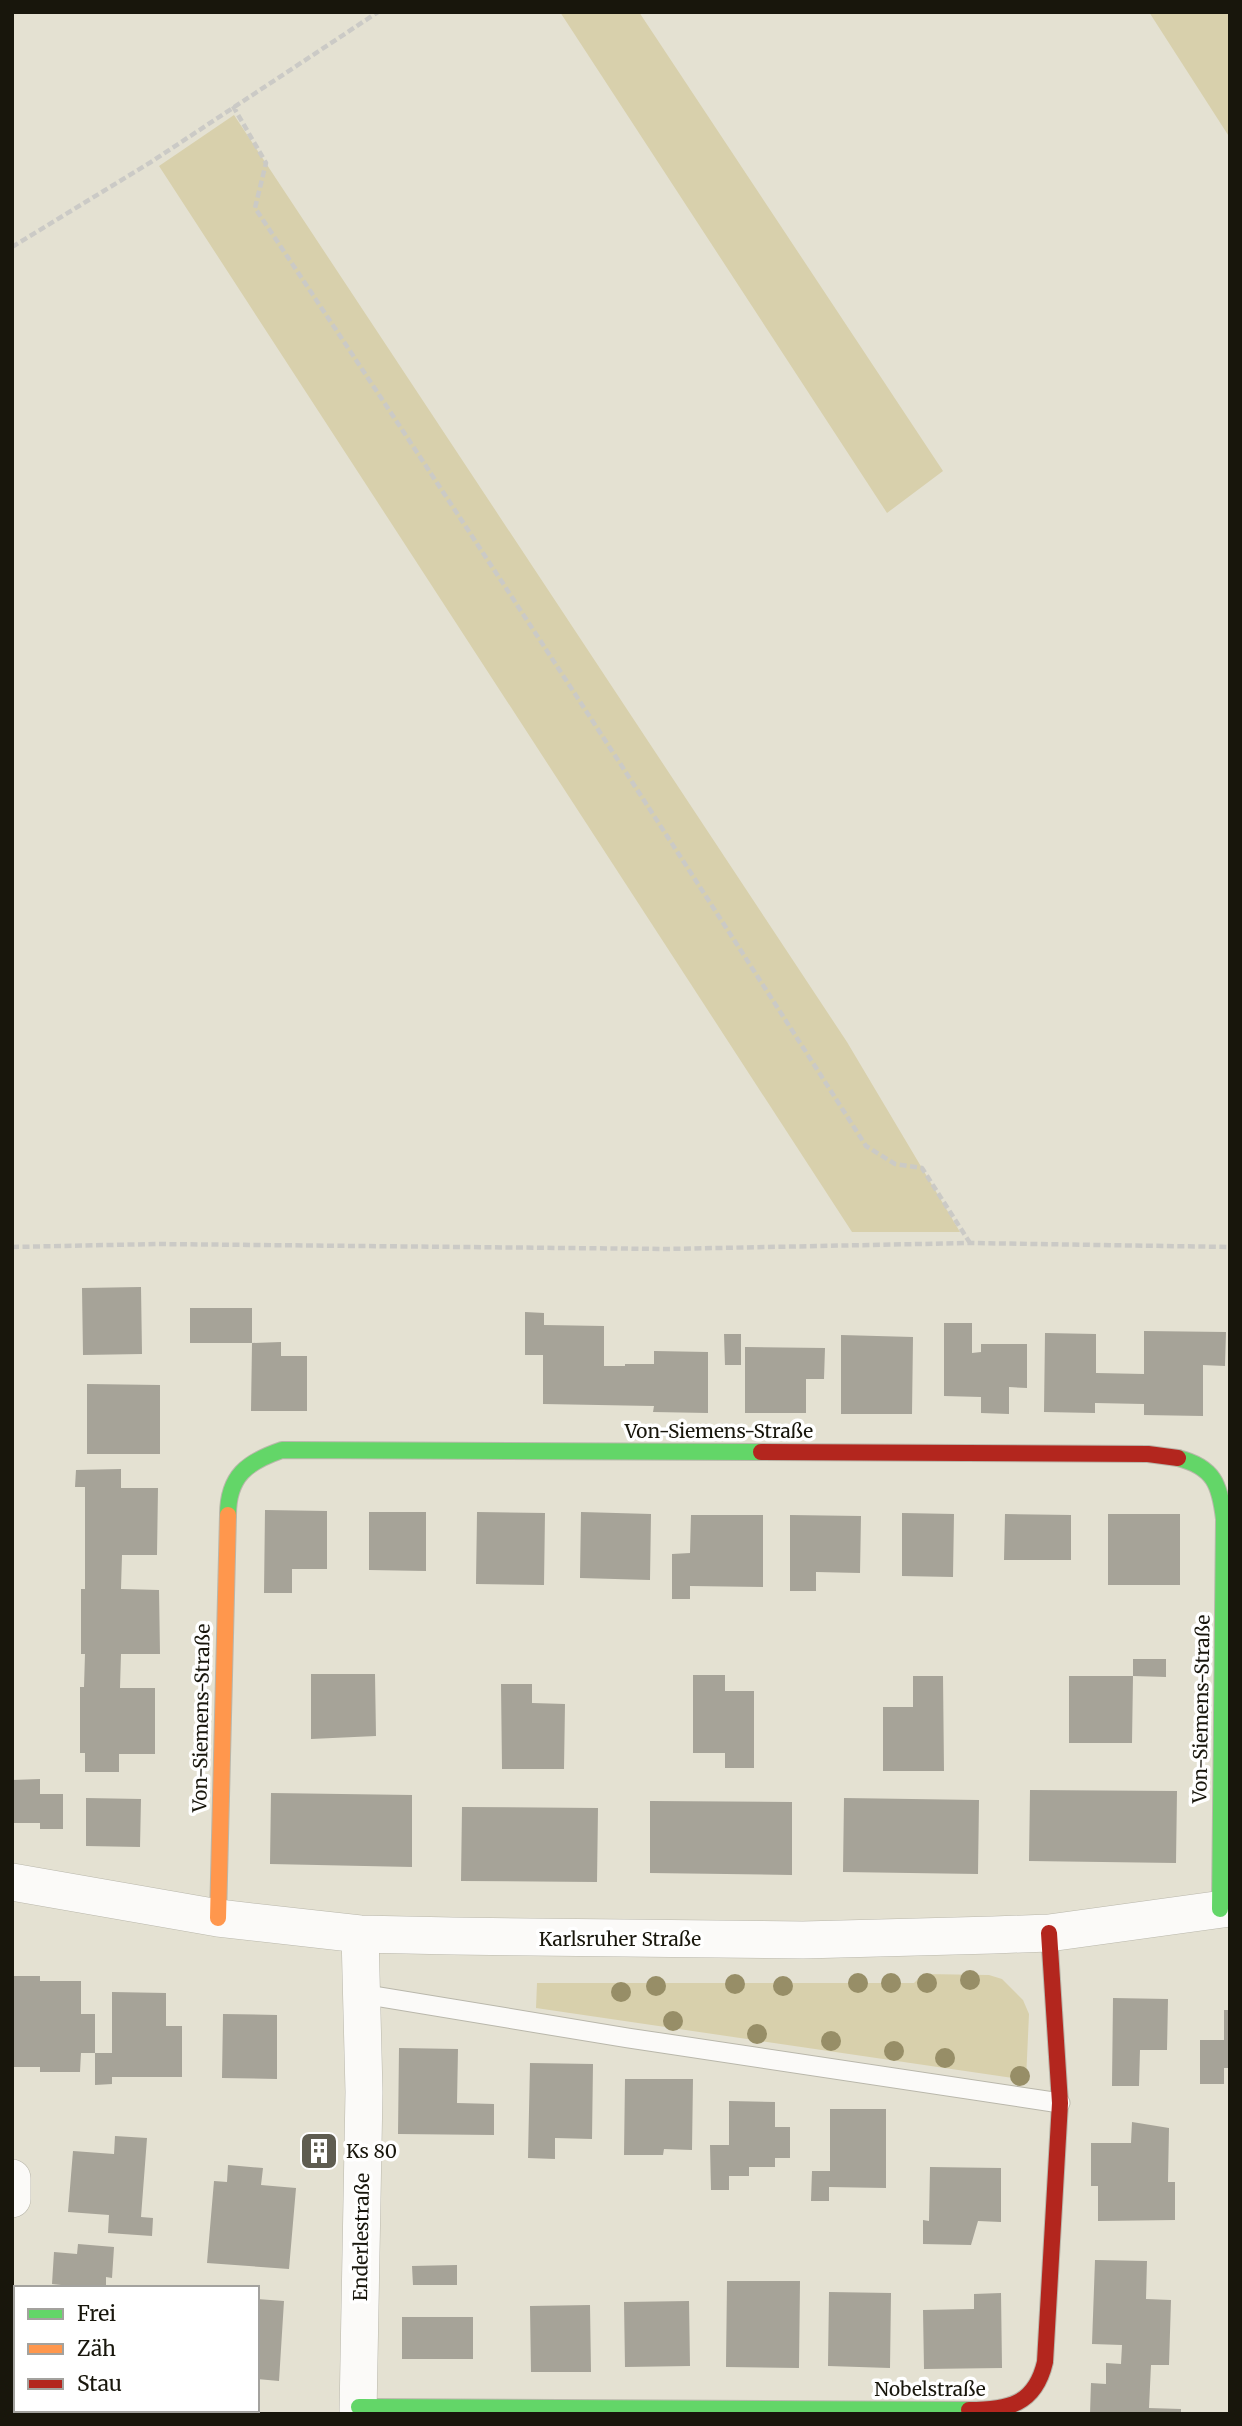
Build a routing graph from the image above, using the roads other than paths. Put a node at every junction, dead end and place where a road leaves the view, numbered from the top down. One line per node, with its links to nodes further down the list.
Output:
1 (12, 1882): 3 (street, Karlsruher Straße)
2 (1225, 1909): 3 (street, Von-Siemens-Straße); 4 (street, Karlsruher Straße)
3 (218, 1919): 5 (street, Karlsruher Straße)
4 (1049, 1933): 5 (street, Karlsruher Straße); 7 (street, Nobelstraße)
5 (360, 1934): 6 (street, Enderlestraße)
6 (362, 1994): 7 (lane); 10 (street, Enderlestraße)
7 (1060, 2103): 10 (street, Nobelstraße)
8 (12, 2178): 9 (street)
9 (12, 2199)
10 (358, 2411)

